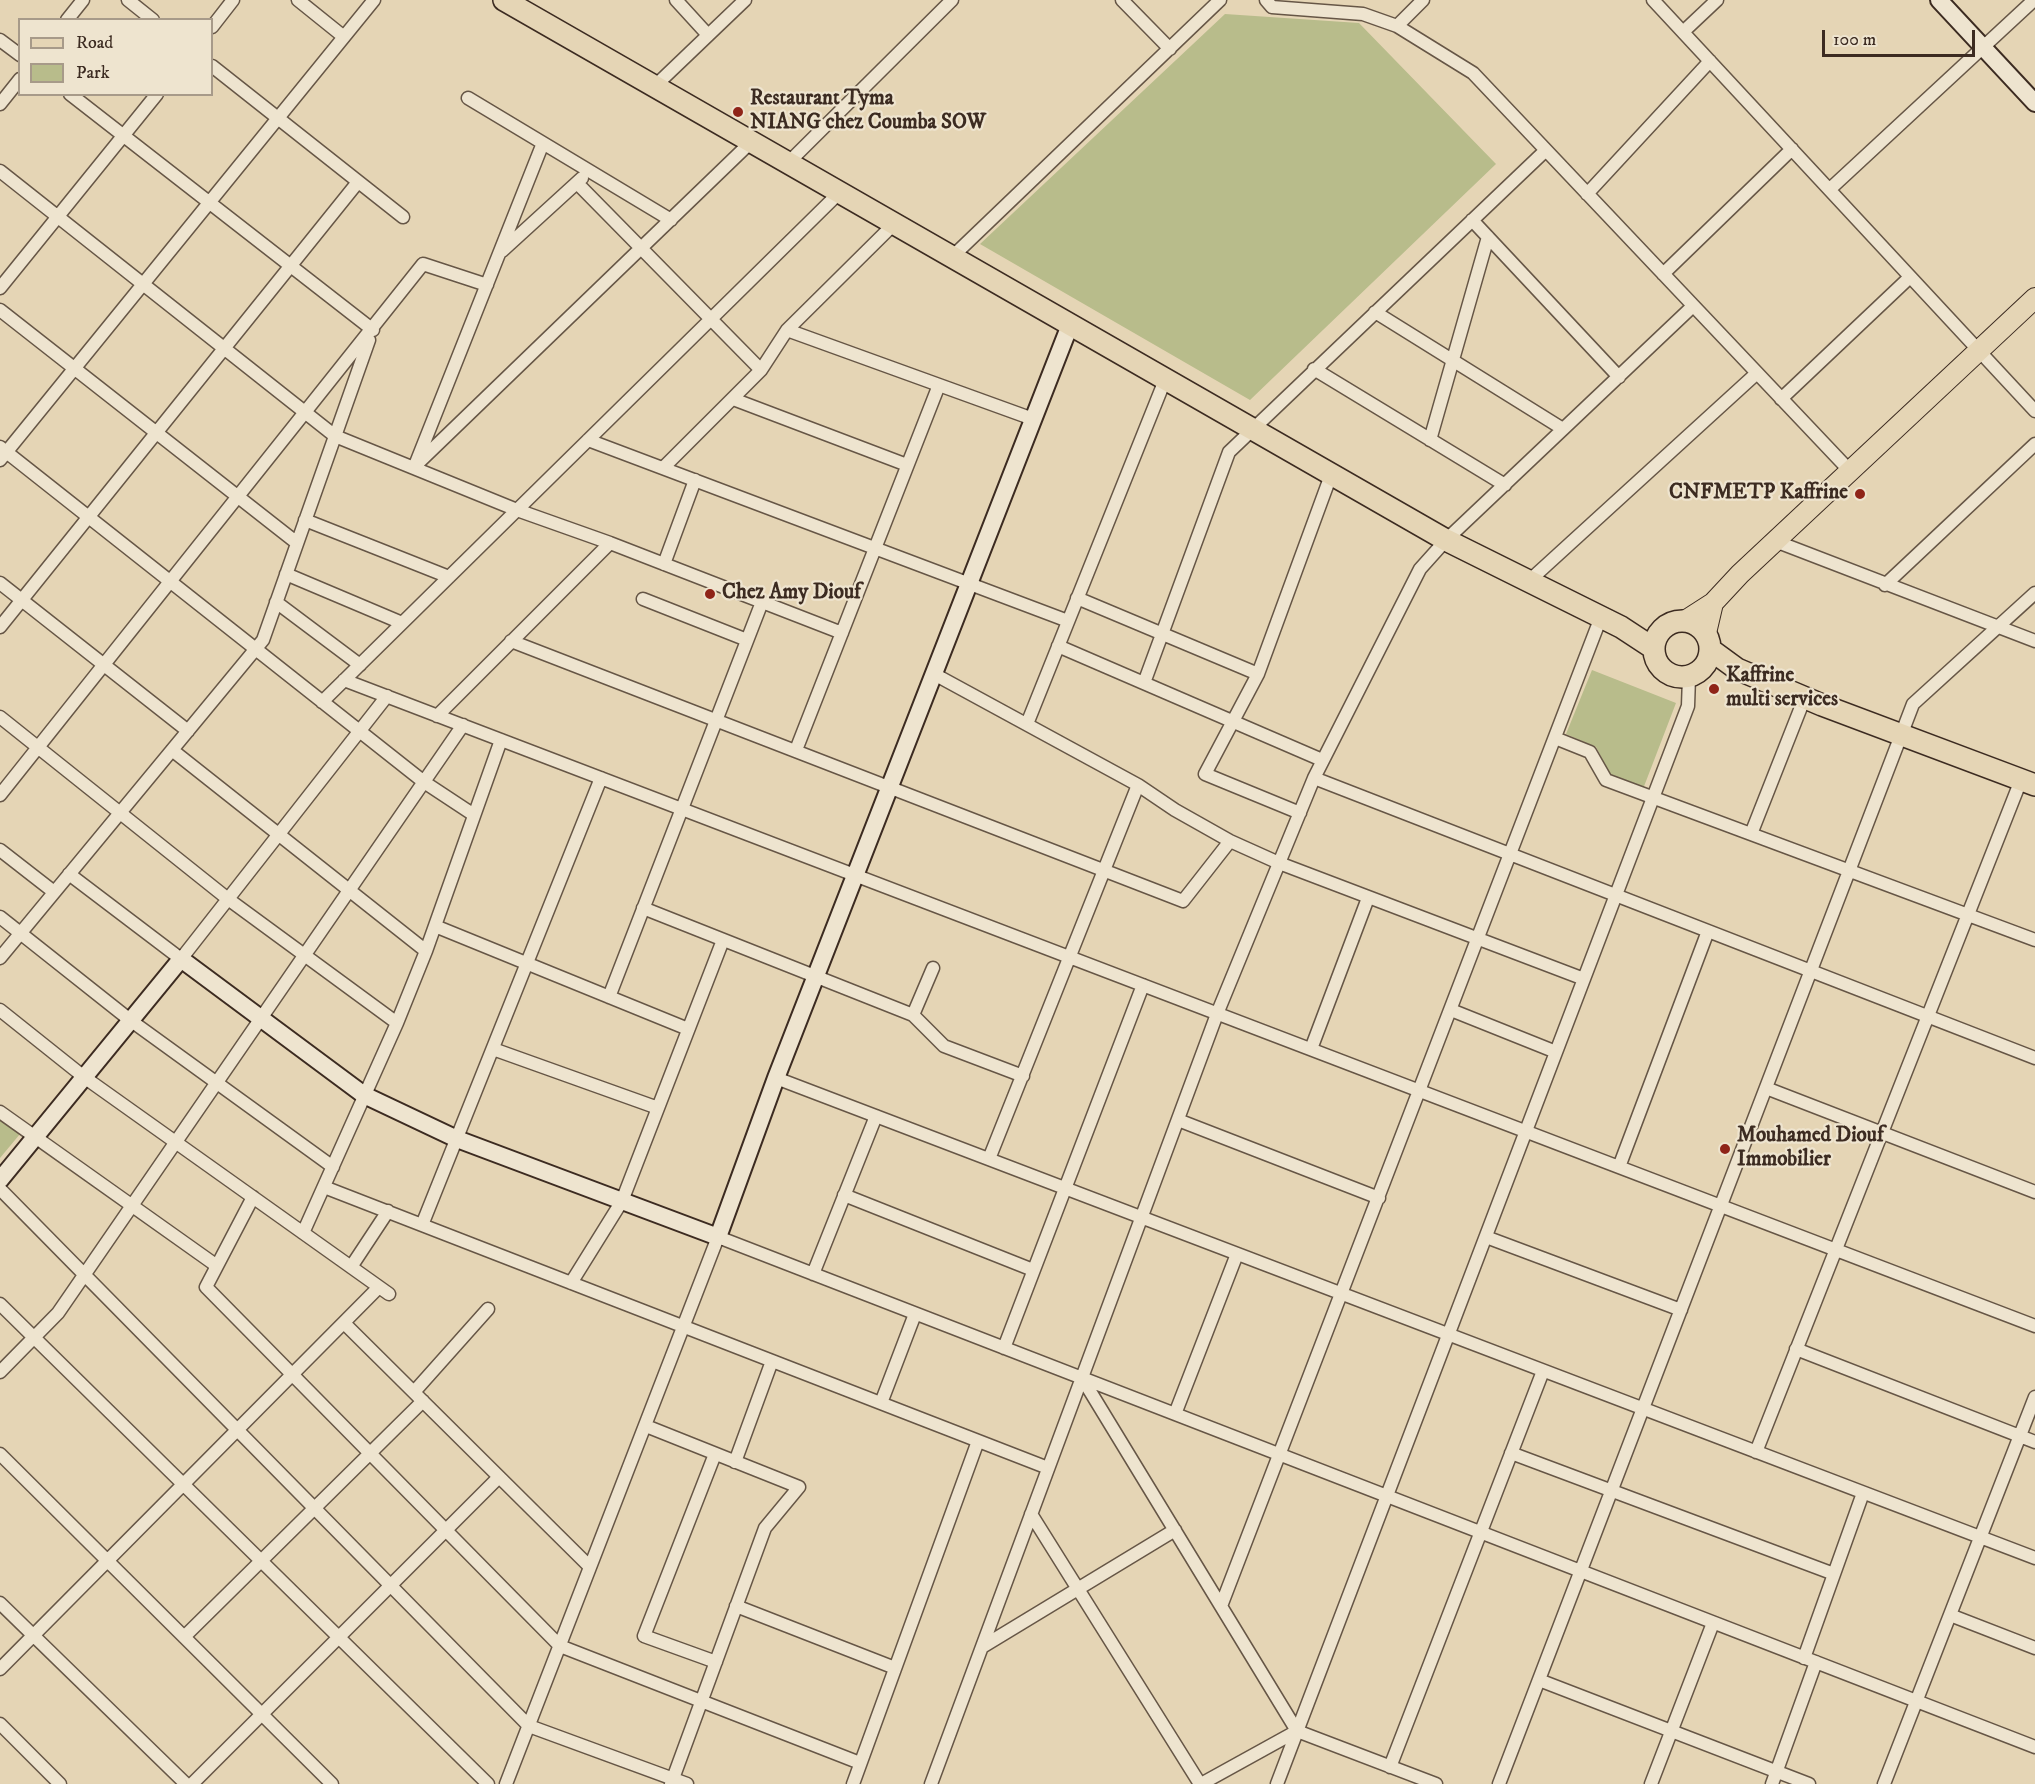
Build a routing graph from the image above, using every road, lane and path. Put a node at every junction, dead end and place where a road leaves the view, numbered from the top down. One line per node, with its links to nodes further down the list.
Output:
1 (83, 0): 18 (street)
2 (128, 0): 19 (street)
3 (233, 0): 20 (street)
4 (298, 0): 24 (street)
5 (374, 0): 24 (street)
6 (504, 0): 32 (highway)
7 (676, 0): 23 (street)
8 (745, 0): 23 (street)
9 (952, 0): 44 (street)
10 (1122, 0): 27 (street)
11 (1220, 0): 27 (street)
12 (1266, 0): 21 (street)
13 (1423, 0): 21 (street)
14 (1653, 0): 22 (street)
15 (1717, 0): 22 (street)
16 (1939, 0): 26 (main road)
17 (2034, 0): 26 (street)
18 (69, 18)
19 (150, 18)
20 (213, 26)
21 (1397, 26): 43 (street)
22 (1683, 32): 29 (street)
23 (708, 35): 32 (street)
24 (344, 37): 38 (street)
25 (0, 40): 28 (street)
26 (1983, 47): 36 (main road); 49 (street)
27 (1170, 49): 61 (street)
28 (18, 54)
29 (1710, 61): 42 (street); 51 (street)
30 (213, 67): 38 (street)
31 (18, 82): 37 (street)
32 (654, 87): 40 (highway)
33 (73, 96): 39 (street)
34 (155, 96): 39 (street)
35 (468, 98): 41 (street)
36 (2035, 103)
37 (0, 104)
38 (278, 118): 47 (street); 52 (street)
39 (123, 136): 52 (street); 53 (street)
40 (752, 142): 44 (highway); 55 (street)
41 (543, 143): 46 (street); 60 (street)
42 (1792, 149): 49 (street); 63 (street)
43 (1546, 150): 51 (street); 56 (street)
44 (788, 163): 50 (highway)
45 (0, 171): 53 (street)
46 (590, 171): 48 (street); 55 (street)
47 (358, 182): 54 (street); 62 (street)
48 (577, 183): 59 (street); 60 (street)
49 (1830, 189): 64 (street)
50 (841, 191): 57 (highway); 72 (street)
51 (1587, 194): 63 (street)
52 (209, 203): 62 (street); 65 (street)
53 (57, 217): 65 (street); 67 (street)
54 (403, 217)
55 (671, 220): 59 (street)
56 (1472, 220): 58 (street); 71 (street)
57 (894, 224): 61 (highway); 75 (street)
58 (1488, 237): 78 (street); 83 (street)
59 (641, 248): 72 (street); 100 (street)
60 (499, 254): 66 (street)
61 (951, 257): 73 (highway)
62 (291, 266): 74 (street); 76 (street)
63 (1663, 274): 69 (street)
64 (1910, 277): 77 (street); 87 (street)
65 (143, 284): 76 (street); 79 (street)
66 (487, 285): 74 (street); 100 (street)
67 (0, 288)
68 (2035, 298): 77 (main road)
69 (1694, 306): 82 (street); 83 (street)
70 (0, 310): 79 (street)
71 (1375, 312): 78 (street); 80 (street)
72 (711, 319): 81 (street); 95 (street)
73 (1070, 325): 84 (highway); 90 (main road)
74 (373, 330): 89 (street); 94 (street)
75 (787, 330): 81 (street); 85 (street)
76 (224, 348): 89 (street); 93 (street)
77 (1979, 351): 88 (street); 102 (main road)
78 (1453, 360): 91 (street); 96 (street)
79 (75, 368): 93 (street); 98 (street)
80 (1314, 369): 92 (street); 96 (street)
81 (761, 370): 86 (street)
82 (1756, 373): 87 (street); 118 (street)
83 (1618, 377): 91 (street)
84 (1165, 380): 92 (highway); 124 (street)
85 (939, 385): 90 (street); 99 (street)
86 (733, 399): 99 (street); 101 (street)
87 (1781, 399): 102 (street)
88 (2035, 411)
89 (306, 413): 94 (street); 106 (street)
90 (1033, 419): 121 (main road)
91 (1563, 429): 105 (street)
92 (1252, 430): 103 (highway); 138 (street)
93 (156, 433): 106 (street); 108 (street)
94 (335, 436): 100 (street); 109 (street)
95 (588, 440): 101 (street); 107 (street)
96 (1430, 440): 105 (street)
97 (2035, 444): 122 (street)
98 (2, 453): 108 (street)
99 (908, 465): 114 (street)
100 (414, 467): 107 (street)
101 (663, 468): 104 (street)
102 (1850, 471): 111 (main road)
103 (1331, 475): 110 (highway); 149 (street)
104 (695, 480): 114 (street); 115 (street)
105 (1505, 485): 110 (street)
106 (239, 498): 112 (street); 119 (street)
107 (517, 510): 113 (street); 117 (street)
108 (88, 517): 119 (street); 126 (street)
109 (305, 520): 112 (street); 117 (street)
110 (1446, 540): 118 (highway); 169 (street)
111 (1775, 541): 122 (street); 129 (main road)
112 (297, 543): 116 (street)
113 (610, 543): 115 (street); 140 (street)
114 (875, 548): 121 (street); 137 (street)
115 (664, 564): 128 (street)
116 (286, 574): 127 (street); 132 (street)
117 (449, 577): 132 (street)
118 (1529, 581): 130 (highway)
119 (171, 582): 144 (street); 146 (street)
120 (0, 583): 126 (street)
121 (969, 583): 131 (street); 148 (main road)
122 (1886, 585): 136 (street)
123 (2035, 593): 136 (street)
124 (1077, 598): 131 (street); 138 (street)
125 (643, 599): 139 (street)
126 (21, 600): 134 (street); 146 (street)
127 (276, 602): 144 (street); 147 (street)
128 (762, 602): 137 (street); 139 (street)
129 (1713, 603): 133 (main road); 145 (main road)
130 (1601, 617): 135 (highway); 164 (street)
131 (1068, 621): 142 (street)
132 (402, 623): 147 (street)
133 (1676, 623): 135 (highway); 143 (highway); 145 (highway)
134 (0, 627)
135 (1621, 627): 143 (highway)
136 (1999, 627): 141 (street); 163 (street)
137 (842, 633): 168 (street)
138 (1162, 634): 149 (street); 151 (street)
139 (747, 640): 157 (street)
140 (511, 641): 155 (street); 157 (street)
141 (2035, 641)
142 (1058, 646): 151 (street); 159 (street)
143 (1653, 648): 145 (highway)
144 (255, 649): 154 (street); 161 (street)
145 (1702, 657): 153 (highway); 177 (street)
146 (104, 665): 161 (street); 166 (street)
147 (360, 665): 150 (street)
148 (934, 674): 159 (street); 175 (main road)
149 (1258, 674): 158 (street)
150 (344, 680): 152 (street); 154 (street)
151 (1144, 683): 158 (street)
152 (387, 696): 155 (street); 162 (street)
153 (1805, 697): 163 (highway); 183 (street)
154 (322, 702): 162 (street)
155 (437, 716): 160 (street)
156 (0, 717): 166 (street)
157 (716, 720): 168 (street); 178 (street)
158 (1233, 722): 169 (street); 180 (street)
159 (1027, 724): 174 (street)
160 (463, 725): 165 (street); 172 (street)
161 (188, 731): 167 (street)
162 (360, 732): 172 (street); 182 (street)
163 (1901, 735): 173 (highway); 189 (street)
164 (1555, 738): 177 (street); 186 (street)
165 (501, 740): 170 (street); 181 (street)
166 (38, 748): 176 (street); 179 (street)
167 (172, 750): 179 (street); 182 (street)
168 (796, 750): 175 (street)
169 (1323, 760): 171 (street)
170 (601, 778): 178 (street); 211 (street)
171 (1314, 778): 180 (street); 186 (street)
172 (424, 782): 181 (street); 192 (street)
173 (2028, 783): 198 (street)
174 (1138, 784): 184 (street); 188 (street)
175 (890, 786): 188 (street); 191 (main road)
176 (0, 795)
177 (1653, 798): 183 (street); 194 (street)
178 (682, 809): 191 (street); 197 (street)
179 (120, 812): 190 (street); 195 (street)
180 (1300, 813): 187 (street)
181 (474, 815): 200 (street)
182 (279, 834): 192 (street); 195 (street)
183 (1751, 834): 189 (street)
184 (1230, 841): 187 (street); 188 (street)
185 (0, 850): 193 (street)
186 (1510, 854): 194 (street); 203 (street)
187 (1280, 863): 196 (street); 220 (street)
188 (1105, 869): 208 (street)
189 (1850, 871): 198 (street); 213 (street)
190 (69, 874): 193 (street); 210 (street)
191 (855, 875): 208 (street); 214 (main road)
192 (350, 890): 206 (street); 207 (street)
193 (54, 892): 202 (street)
194 (1616, 895): 201 (street); 215 (street)
195 (228, 898): 207 (street); 210 (street)
196 (1368, 898): 203 (street); 228 (street)
197 (643, 908): 204 (street); 217 (street)
198 (1968, 915): 205 (street); 222 (street)
199 (0, 917): 202 (street)
200 (435, 926): 206 (street); 211 (street)
201 (1708, 931): 213 (street); 249 (street)
202 (20, 933): 209 (street); 224 (street)
203 (1478, 939): 215 (street); 219 (street)
204 (723, 940): 214 (street); 226 (street)
205 (2035, 940)
206 (426, 951): 225 (street)
207 (305, 955): 223 (street); 225 (street)
208 (1070, 957): 216 (street); 231 (street)
209 (0, 958)
210 (180, 959): 223 (main road); 224 (main road)
211 (527, 964): 217 (street); 227 (street)
212 (933, 968): 221 (street)
213 (1811, 971): 222 (street); 235 (street)
214 (815, 977): 221 (street); 233 (main road)
215 (1584, 979): 229 (street)
216 (1143, 985): 220 (street); 252 (street)
217 (609, 997): 226 (street)
218 (0, 1010): 232 (street)
219 (1451, 1010): 229 (street); 236 (street)
220 (1217, 1014): 228 (street); 241 (street)
221 (913, 1015): 231 (street)
222 (1928, 1016): 230 (street); 243 (street)
223 (261, 1018): 234 (street); 237 (main road)
224 (130, 1020): 232 (main road); 234 (street)
225 (397, 1023): 237 (street)
226 (688, 1029): 238 (street)
227 (493, 1049): 238 (street); 245 (street)
228 (1311, 1049): 236 (street)
229 (1556, 1052): 242 (street)
230 (2035, 1058)
231 (1023, 1076): 247 (street)
232 (84, 1077): 244 (main road); 246 (street)
233 (776, 1078): 240 (street); 265 (main road)
234 (217, 1083): 246 (street); 248 (street)
235 (1766, 1088): 243 (street); 260 (street)
236 (1420, 1091): 242 (street); 257 (street)
237 (364, 1095): 245 (main road); 248 (street)
238 (658, 1108): 258 (street)
239 (0, 1112): 244 (street)
240 (876, 1116): 247 (street); 255 (street)
241 (1178, 1120): 257 (street); 262 (street)
242 (1526, 1132): 249 (street); 266 (street)
243 (1882, 1132): 254 (street); 267 (street)
244 (34, 1138): 250 (main road); 259 (street)
245 (457, 1139): 258 (main road); 263 (street)
246 (176, 1142): 256 (street); 259 (street)
247 (989, 1159): 252 (street)
248 (333, 1167): 251 (street)
249 (1618, 1167): 260 (street)
250 (0, 1180)
251 (324, 1187): 261 (street); 264 (street)
252 (1064, 1188): 262 (street); 271 (street)
253 (0, 1189): 273 (street)
254 (2035, 1192)
255 (844, 1195): 271 (street); 272 (street)
256 (254, 1197): 264 (street); 269 (street)
257 (1379, 1198): 275 (street)
258 (622, 1201): 265 (main road); 274 (street)
259 (132, 1206): 269 (street); 273 (street)
260 (1721, 1206): 267 (street); 278 (street)
261 (388, 1212): 263 (street); 270 (street)
262 (1142, 1218): 268 (street); 291 (street)
263 (422, 1225): 274 (street)
264 (303, 1233): 270 (street)
265 (717, 1237): 272 (street); 282 (street)
266 (1485, 1237): 278 (street); 283 (street)
267 (1835, 1250): 281 (street); 286 (street)
268 (1237, 1254): 275 (street); 296 (street)
269 (217, 1266): 290 (street)
270 (351, 1267): 280 (street)
271 (1033, 1270): 285 (street)
272 (813, 1274): 279 (street)
273 (85, 1275): 284 (street); 298 (street)
274 (572, 1283): 282 (street)
275 (1342, 1294): 283 (street); 307 (street)
276 (0, 1304): 284 (street)
277 (488, 1309): 292 (street)
278 (1681, 1310): 295 (street)
279 (915, 1314): 285 (street); 294 (street)
280 (344, 1323): 290 (street); 292 (street)
281 (2035, 1326)
282 (685, 1327): 287 (street); 297 (street)
283 (1448, 1335): 288 (street); 314 (street)
284 (34, 1338): 289 (street); 311 (street)
285 (1004, 1348): 291 (street)
286 (1796, 1349): 299 (street); 302 (street)
287 (772, 1361): 294 (street); 308 (street)
288 (1543, 1371): 295 (street); 303 (street)
289 (0, 1372)
290 (292, 1375): 298 (street); 305 (street)
291 (1082, 1378): 296 (street); 309 (street); 317 (street)
292 (418, 1397): 305 (street); 310 (street)
293 (2035, 1397): 299 (street)
294 (881, 1403): 300 (street)
295 (1643, 1409): 302 (street); 312 (street)
296 (1175, 1414): 307 (street)
297 (646, 1426): 306 (street); 324 (street)
298 (237, 1430): 311 (street); 315 (street)
299 (2020, 1436): 301 (street); 320 (street)
300 (978, 1441): 309 (street); 342 (street)
301 (2035, 1442)
302 (1756, 1452): 313 (street)
303 (1511, 1453): 312 (street); 319 (street)
304 (0, 1454): 322 (street)
305 (370, 1454): 315 (street); 318 (street)
306 (715, 1454): 308 (street); 341 (street)
307 (1280, 1455): 314 (street); 331 (street)
308 (735, 1462): 330 (street)
309 (1048, 1468): 316 (street)
310 (500, 1477): 318 (street); 324 (street)
311 (183, 1484): 322 (street); 323 (street)
312 (1611, 1490): 325 (street); 326 (street)
313 (1863, 1493): 320 (street); 326 (street)
314 (1386, 1496): 319 (street); 350 (street)
315 (315, 1509): 323 (street); 327 (street)
316 (1031, 1514): 328 (street); 338 (street)
317 (1175, 1530): 328 (street); 331 (street)
318 (446, 1531): 327 (street); 337 (street)
319 (1480, 1532): 325 (street); 354 (street)
320 (1980, 1538): 321 (street); 332 (street)
321 (2035, 1558)
322 (108, 1561): 334 (street); 335 (street)
323 (261, 1561): 335 (street); 336 (street)
324 (591, 1568): 337 (street)
325 (1581, 1571): 333 (street); 344 (street)
326 (1834, 1574): 340 (street)
327 (391, 1586): 336 (street); 349 (street)
328 (1078, 1589): 338 (street); 366 (street)
329 (0, 1603): 334 (street)
330 (736, 1606): 341 (street); 342 (street)
331 (1221, 1606): 350 (street)
332 (1950, 1615): 339 (street); 346 (street)
333 (1713, 1623): 340 (street); 351 (street)
334 (34, 1635): 343 (street); 358 (street)
335 (184, 1637): 347 (street)
336 (339, 1638): 347 (street); 361 (street)
337 (560, 1647): 345 (street); 349 (street)
338 (982, 1647): 365 (street)
339 (2035, 1648)
340 (1810, 1660): 346 (street); 355 (street)
341 (716, 1662): 345 (street)
342 (895, 1668): 353 (street)
343 (0, 1670)
344 (1539, 1680): 351 (street); 369 (street)
345 (701, 1701): 353 (street); 356 (street)
346 (1917, 1701): 352 (street); 373 (street)
347 (262, 1714): 359 (street); 360 (street)
348 (0, 1724): 357 (street)
349 (529, 1726): 356 (street); 362 (street)
350 (1297, 1731): 354 (street); 366 (street); 367 (street)
351 (1671, 1731): 355 (street); 370 (street)
352 (2035, 1747)
353 (861, 1763): 364 (street)
354 (1390, 1767): 368 (street)
355 (1776, 1772): 371 (street); 372 (street)
356 (672, 1781): 363 (street)
357 (60, 1784)
358 (186, 1784)
359 (192, 1784)
360 (332, 1784)
361 (488, 1784)
362 (506, 1784)
363 (687, 1784)
364 (853, 1784)
365 (931, 1784)
366 (1200, 1784)
367 (1276, 1784)
368 (1436, 1784)
369 (1499, 1784)
370 (1651, 1784)
371 (1772, 1784)
372 (1809, 1784)
373 (1884, 1784)

